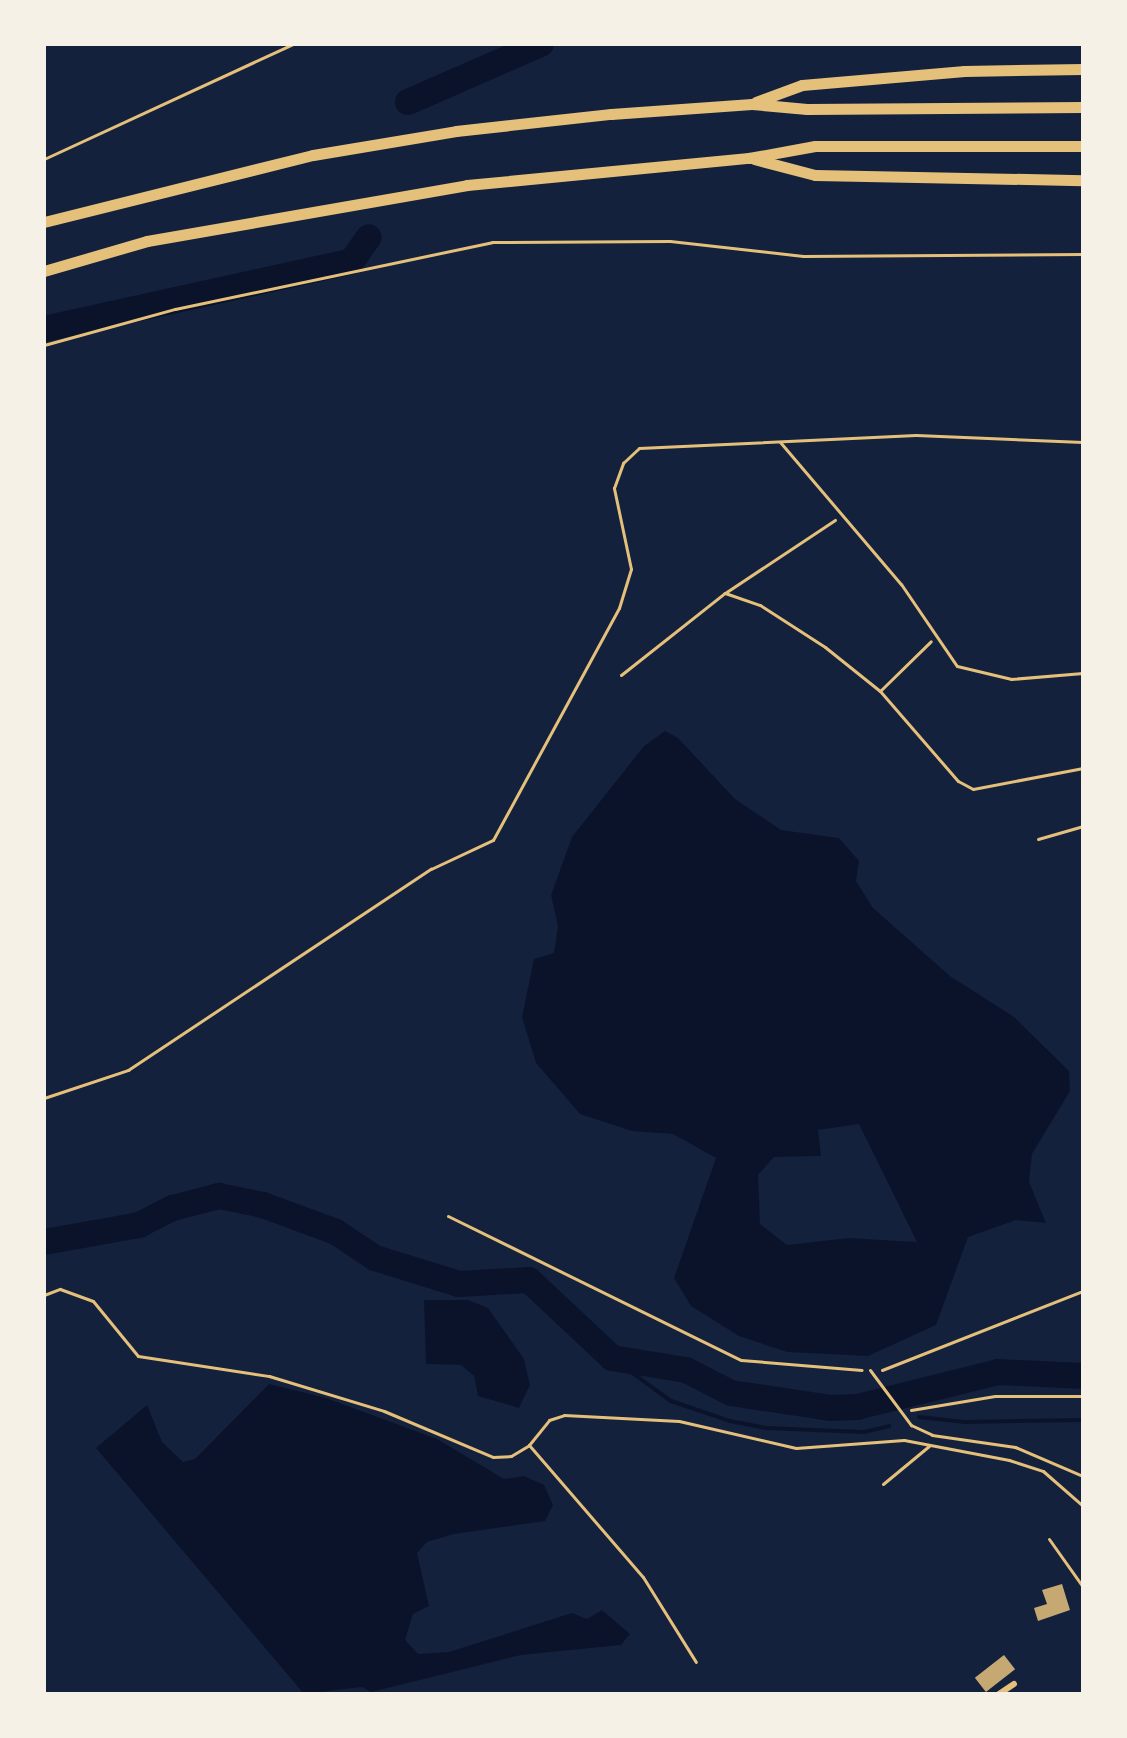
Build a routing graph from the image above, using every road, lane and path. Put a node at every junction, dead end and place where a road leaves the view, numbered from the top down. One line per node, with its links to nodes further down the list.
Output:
1 (293, 44): 7 (lane)
2 (1083, 69): 3 (highway)
3 (752, 104): 4 (highway); 9 (highway)
4 (1083, 107)
5 (1083, 146): 6 (highway)
6 (749, 158): 8 (highway); 11 (highway)
7 (44, 159)
8 (1083, 180)
9 (44, 222)
10 (1083, 254): 12 (path)
11 (44, 271)
12 (44, 345)
13 (780, 442): 14 (lane); 15 (lane); 24 (lane)
14 (1083, 442)
15 (843, 515): 16 (path); 17 (lane)
16 (725, 593): 19 (path); 20 (path)
17 (936, 636): 18 (lane); 20 (path)
18 (1083, 673)
19 (621, 675)
20 (880, 691): 21 (path)
21 (1083, 768)
22 (1083, 826): 23 (path)
23 (1038, 839)
24 (44, 1098)
25 (448, 1216): 28 (path)
26 (1083, 1291): 28 (path)
27 (44, 1295): 31 (lane)
28 (870, 1370): 30 (lane)
29 (1083, 1396): 30 (path)
30 (902, 1417): 33 (lane)
31 (529, 1445): 32 (lane); 38 (lane)
32 (929, 1446): 34 (lane); 35 (lane)
33 (1083, 1476)
34 (883, 1484)
35 (1083, 1506)
36 (1049, 1539): 37 (lane)
37 (1083, 1587)
38 (696, 1662)
39 (1014, 1684): 40 (street)
40 (1003, 1693)

